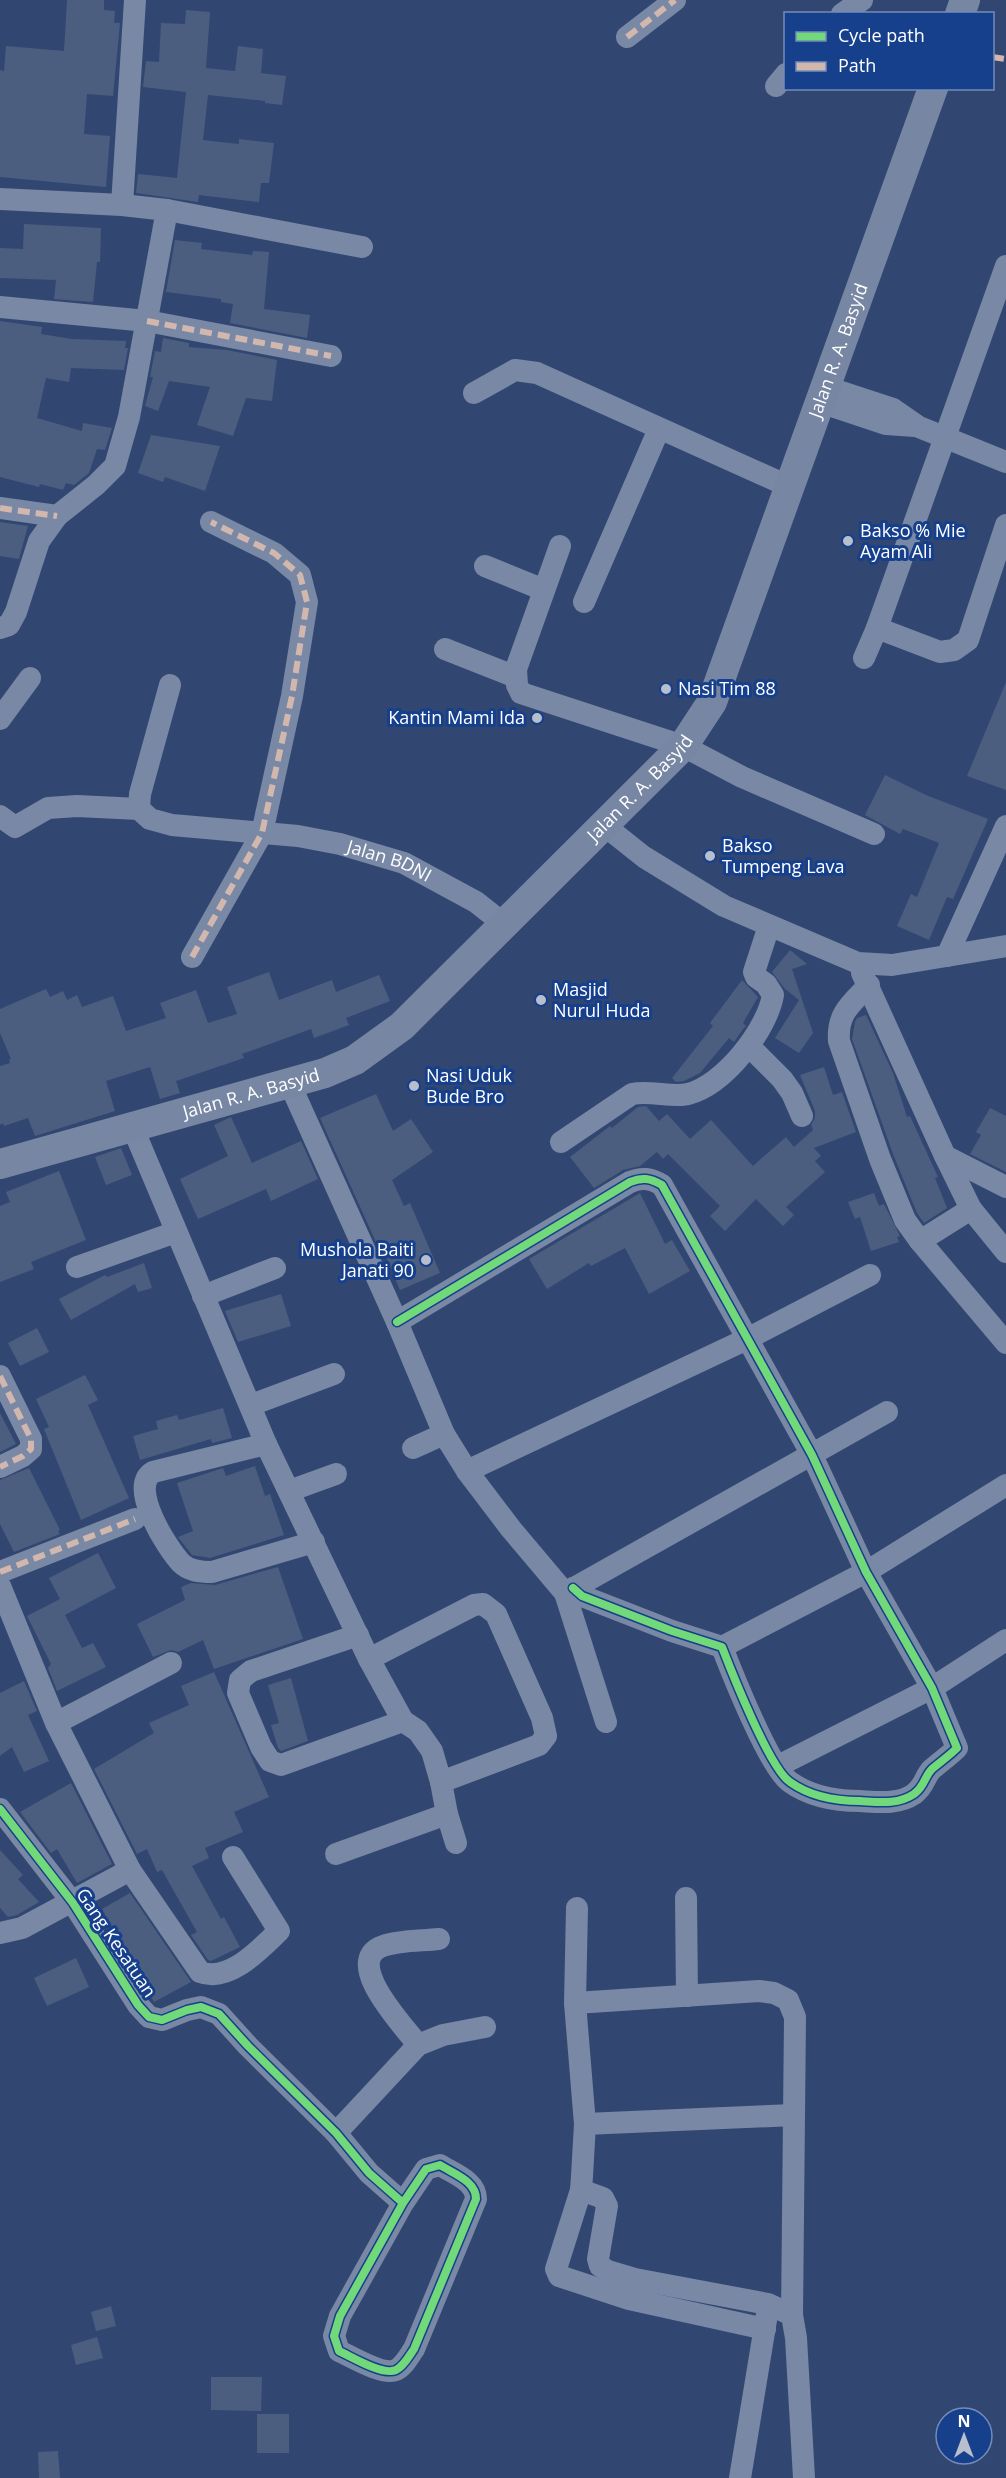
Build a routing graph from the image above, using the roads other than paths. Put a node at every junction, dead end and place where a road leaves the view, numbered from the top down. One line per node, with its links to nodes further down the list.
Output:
1 (135, 0): 8 (street)
2 (675, 0): 5 (street)
3 (862, 0): 4 (street)
4 (845, 12)
5 (627, 37)
6 (932, 90): 16 (main road, Jalan R. A. Basyid)
7 (0, 199): 8 (street)
8 (122, 205): 9 (street)
9 (167, 210): 10 (street); 13 (street)
10 (362, 247)
11 (1006, 266): 18 (street)
12 (0, 307): 13 (street)
13 (147, 321): 14 (street); 22 (street)
14 (331, 356)
15 (474, 393): 17 (street)
16 (823, 394): 18 (street); 20 (main road, Jalan R. A. Basyid)
17 (659, 429): 20 (street); 28 (street)
18 (944, 437): 19 (street); 30 (street)
19 (1006, 462)
20 (789, 486): 37 (main road, Jalan R. A. Basyid)
21 (0, 508): 22 (street)
22 (57, 516): 29 (street)
23 (211, 522): 42 (street)
24 (1006, 525): 30 (street)
25 (560, 546): 27 (street)
26 (484, 566): 27 (street)
27 (544, 590): 33 (street)
28 (584, 602)
29 (0, 628)
30 (877, 628): 32 (street)
31 (445, 649): 33 (street)
32 (864, 658)
33 (516, 677): 37 (street)
34 (30, 678): 36 (street)
35 (170, 685): 38 (street)
36 (0, 719)
37 (683, 746): 40 (main road, Jalan R. A. Basyid); 43 (street)
38 (139, 809): 39 (street); 42 (street, Jalan BDNI)
39 (0, 816)
40 (605, 826): 44 (main road, Jalan R. A. Basyid); 45 (street)
41 (1006, 826): 47 (street)
42 (261, 833): 44 (street, Jalan BDNI); 48 (street)
43 (874, 834)
44 (504, 924): 52 (main road, Jalan R. A. Basyid)
45 (769, 926): 49 (street); 51 (street)
46 (1006, 946): 47 (street)
47 (947, 956): 49 (street)
48 (192, 957)
49 (858, 963): 50 (street)
50 (869, 985): 56 (street); 61 (street)
51 (749, 1046): 53 (street); 55 (street)
52 (289, 1082): 54 (main road, Jalan R. A. Basyid); 67 (street)
53 (802, 1116)
54 (132, 1126): 57 (main road, Jalan R. A. Basyid); 60 (street)
55 (561, 1142)
56 (945, 1156): 58 (street); 59 (street)
57 (0, 1164)
58 (1006, 1186)
59 (970, 1209): 61 (street); 62 (street)
60 (176, 1232): 63 (street); 66 (street)
61 (920, 1241): 69 (street)
62 (1006, 1252)
63 (78, 1267)
64 (275, 1268): 66 (street)
65 (870, 1275): 68 (street)
66 (203, 1296): 72 (street)
67 (397, 1322): 68 (street); 74 (street)
68 (747, 1339): 77 (street); 79 (street)
69 (1006, 1343)
70 (334, 1374): 72 (street)
71 (0, 1376): 78 (street)
72 (251, 1405): 75 (street)
73 (887, 1412): 77 (street)
74 (444, 1434): 76 (street); 79 (street)
75 (267, 1444): 82 (street); 84 (street)
76 (413, 1448)
77 (812, 1455): 86 (street); 88 (street)
78 (0, 1467)
79 (467, 1471): 88 (street)
80 (336, 1474): 82 (street)
81 (1006, 1485): 86 (street)
82 (289, 1491): 84 (street)
83 (135, 1519): 85 (street)
84 (314, 1542): 89 (street)
85 (0, 1572)
86 (866, 1572): 91 (street); 94 (street)
87 (0, 1586): 97 (street)
88 (569, 1591): 91 (street); 96 (street)
89 (358, 1635): 92 (street); 95 (street)
90 (1006, 1640): 94 (street)
91 (722, 1647): 98 (street)
92 (369, 1659): 95 (street); 99 (street)
93 (171, 1663): 97 (street)
94 (932, 1688): 98 (street); 98 (street)
95 (403, 1721): 99 (street)
96 (606, 1722)
97 (56, 1723): 105 (street)
98 (778, 1767)
99 (441, 1782): 101 (street)
100 (0, 1809): 107 (street, Gang Kesatuan)
101 (447, 1814): 102 (street); 103 (street)
102 (456, 1843)
103 (336, 1854)
104 (233, 1857): 105 (street)
105 (130, 1870): 107 (street)
106 (686, 1898): 111 (street)
107 (73, 1903): 109 (street); 117 (street, Gang Kesatuan)
108 (577, 1908): 112 (street)
109 (0, 1933)
110 (439, 1939): 114 (street)
111 (687, 1996): 112 (street); 115 (street)
112 (575, 2003): 116 (street)
113 (484, 2026): 114 (street)
114 (418, 2045): 117 (street)
115 (794, 2115): 116 (street); 121 (street)
116 (585, 2124): 118 (street)
117 (336, 2133): 119 (street, Gang Kesatuan)
118 (581, 2190): 120 (street); 122 (street)
119 (403, 2203): 119 (street)
120 (768, 2304): 121 (street); 122 (street)
121 (792, 2315): 124 (street)
122 (765, 2328): 123 (street)
123 (740, 2478)
124 (804, 2478)

